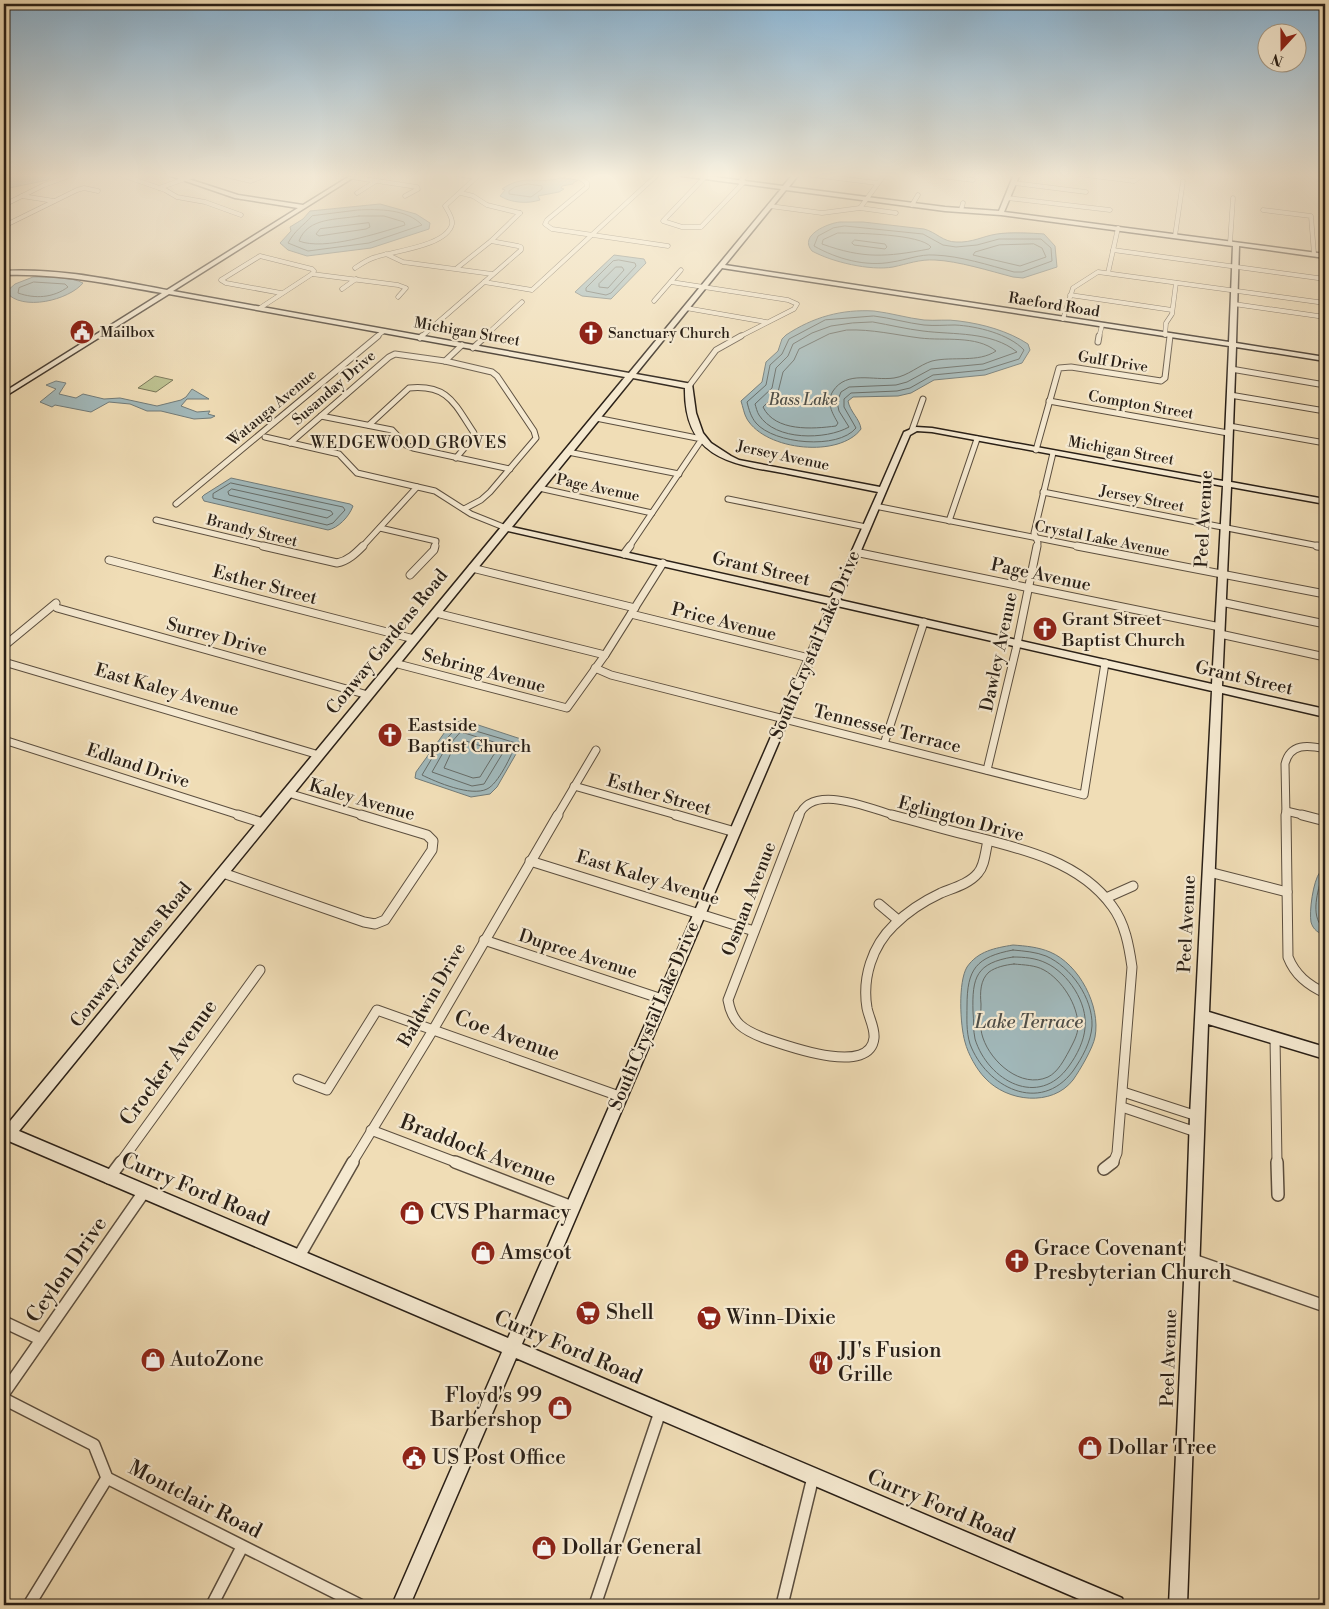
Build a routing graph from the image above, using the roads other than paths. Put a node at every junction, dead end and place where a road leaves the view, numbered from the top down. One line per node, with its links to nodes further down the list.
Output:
1 (230, 249): 32 (street)
2 (236, 249): 32 (street)
3 (405, 249): 12 (street)
4 (480, 249): 18 (street)
5 (521, 249): 23 (street)
6 (577, 249): 26 (street)
7 (734, 249): 15 (street, Conway Gardens Road)
8 (1233, 249): 16 (street, Peel Avenue)
9 (1274, 249): 13 (street)
10 (1314, 249): 13 (street)
11 (1114, 250): 16 (street); 21 (street)
12 (386, 254): 17 (street); 18 (street)
13 (1314, 254): 14 (street)
14 (1325, 256)
15 (720, 266): 29 (street, Conway Gardens Road); 44 (street, Raeford Road)
16 (1235, 266): 25 (street); 31 (street, Peel Avenue)
17 (356, 268)
18 (457, 268): 23 (street)
19 (680, 270): 27 (street)
20 (4, 272): 32 (street, Michigan Street)
21 (1108, 273): 28 (street); 34 (street)
22 (312, 274): 24 (street); 33 (street); 33 (street)
23 (492, 274): 26 (street)
24 (356, 279): 30 (street); 35 (street)
25 (1325, 279)
26 (484, 282): 49 (street)
27 (671, 282): 29 (street); 36 (street)
28 (1176, 282): 31 (street); 42 (street)
29 (703, 287): 41 (street, Conway Gardens Road); 45 (street)
30 (342, 288)
31 (1234, 290): 38 (street); 39 (street, Peel Avenue)
32 (166, 291): 40 (street, Michigan Street); 54 (street)
33 (281, 293): 40 (street)
34 (1070, 295): 42 (street); 44 (street)
35 (398, 297)
36 (654, 300)
37 (522, 302): 53 (street)
38 (1325, 303)
39 (1234, 304): 43 (street); 51 (street, Peel Avenue)
40 (260, 308): 47 (street, Michigan Street)
41 (686, 308): 45 (street); 58 (street, Conway Gardens Road)
42 (1172, 310): 48 (street)
43 (1325, 317)
44 (1064, 319): 46 (street, Raeford Road)
45 (766, 322): 59 (street)
46 (1102, 325): 48 (street, Raeford Road); 50 (street)
47 (384, 331): 49 (street, Michigan Street); 90 (street, Watauga Avenue)
48 (1168, 335): 51 (street, Raeford Road); 65 (street, Gulf Drive)
49 (420, 338): 52 (street, Michigan Street)
50 (1098, 342)
51 (1232, 345): 55 (street, Raeford Road); 57 (street, Peel Avenue)
52 (462, 346): 53 (street, Michigan Street); 56 (street)
53 (473, 348): 58 (street, Michigan Street)
54 (67, 353): 61 (street); 62 (street)
55 (1325, 360)
56 (445, 361): 67 (street, Susanday Drive); 81 (street)
57 (1231, 369): 60 (street); 63 (street, Peel Avenue)
58 (629, 375): 59 (street, Michigan Street); 68 (street, Conway Gardens Road)
59 (689, 386): 73 (street)
60 (1325, 386)
61 (4, 389)
62 (4, 395)
63 (1230, 395): 66 (street); 71 (street, Peel Avenue)
64 (923, 399): 70 (street)
65 (1049, 402): 71 (street, Compton Street); 77 (street)
66 (1325, 410)
67 (321, 416): 69 (street); 75 (street, Susanday Drive)
68 (596, 418): 73 (street, Jersey Avenue); 78 (street, Conway Gardens Road)
69 (369, 425): 80 (street); 80 (street)
70 (912, 430): 74 (street, Michigan Street); 86 (street, South Crystal Lake Drive)
71 (1229, 430): 76 (street, Compton Street); 83 (street, Peel Avenue)
72 (265, 437): 75 (street, Grant Street)
73 (702, 439): 82 (street); 86 (street, Jersey Avenue)
74 (976, 439): 77 (street, Michigan Street); 95 (street)
75 (290, 443): 84 (street, Grant Street)
76 (1325, 443)
77 (1036, 450): 79 (street, Michigan Street)
78 (568, 452): 82 (street); 85 (street, Conway Gardens Road)
79 (1054, 453): 83 (street, Michigan Street); 87 (street, Dawley Avenue)
80 (456, 458): 81 (street)
81 (510, 469): 92 (street)
82 (679, 474): 93 (street)
83 (1227, 485): 89 (street, Michigan Street); 99 (street, Peel Avenue)
84 (417, 487): 92 (street, Grant Street); 97 (street)
85 (538, 488): 93 (street, Page Avenue); 98 (street, Conway Gardens Road)
86 (882, 490): 91 (street, South Crystal Lake Drive)
87 (1043, 492): 99 (street, Jersey Street); 100 (street, Dawley Avenue)
88 (728, 500): 96 (street)
89 (1325, 502)
90 (176, 504)
91 (875, 506): 95 (street, Crystal Lake Avenue); 96 (street, South Crystal Lake Drive)
92 (464, 509): 98 (street, Grant Street)
93 (652, 513): 103 (street)
94 (156, 520): 97 (street, Brandy Street)
95 (949, 521): 100 (street, Crystal Lake Avenue)
96 (866, 527): 102 (street, South Crystal Lake Drive)
97 (380, 528): 107 (street)
98 (506, 528): 103 (street, Grant Street); 106 (street, Conway Gardens Road)
99 (1225, 528): 101 (street, Jersey Street); 108 (street, Peel Avenue)
100 (1036, 538): 108 (street, Crystal Lake Avenue); 109 (street, Dawley Avenue)
101 (1325, 547)
102 (855, 552): 109 (street, Page Avenue); 111 (street, South Crystal Lake Drive)
103 (624, 554): 105 (street, Grant Street)
104 (109, 560): 118 (street, Esther Street)
105 (663, 564): 111 (street, Grant Street); 113 (street)
106 (472, 568): 113 (street, Price Avenue); 114 (street, Conway Gardens Road)
107 (410, 575)
108 (1221, 575): 110 (street, Crystal Lake Avenue); 112 (street, Peel Avenue)
109 (1028, 588): 117 (street, Page Avenue); 119 (street, Dawley Avenue)
110 (1325, 594)
111 (833, 602): 115 (street, Grant Street); 123 (street, South Crystal Lake Drive)
112 (1221, 602): 116 (street); 117 (street, Peel Avenue)
113 (633, 611): 121 (street); 123 (street, Price Avenue)
114 (436, 613): 118 (street, Conway Gardens Road); 121 (street)
115 (924, 622): 119 (street, Grant Street); 133 (street)
116 (1325, 624)
117 (1220, 630): 122 (street, Page Avenue); 128 (street, Peel Avenue)
118 (414, 639): 125 (street, Conway Gardens Road)
119 (1017, 643): 126 (street, Grant Street); 137 (street, Dawley Avenue)
120 (4, 646): 129 (street, Surrey Drive)
121 (605, 655): 127 (street)
122 (1325, 656)
123 (809, 658): 131 (street, South Crystal Lake Drive)
124 (4, 662): 136 (street, East Kaley Avenue)
125 (394, 662): 127 (street, Sebring Avenue); 129 (street, Conway Gardens Road)
126 (1105, 663): 128 (street, Grant Street); 137 (street, Tennessee Terrace)
127 (596, 668): 131 (street, Tennessee Terrace)
128 (1217, 688): 130 (street, Grant Street); 147 (street, Peel Avenue)
129 (368, 694): 136 (street, Conway Gardens Road)
130 (1325, 713)
131 (784, 718): 133 (street, Tennessee Terrace); 144 (street, South Crystal Lake Drive)
132 (4, 740): 143 (street, Edland Drive)
133 (884, 744): 137 (street, Tennessee Terrace)
134 (1325, 749): 141 (street)
135 (596, 750): 138 (street, Baldwin Drive)
136 (319, 755): 139 (street, Conway Gardens Road)
137 (988, 770)
138 (574, 786): 144 (street, Esther Street); 146 (street, Baldwin Drive)
139 (288, 793): 143 (street, Conway Gardens Road); 148 (street, Kaley Avenue)
140 (801, 810): 145 (street, Eglington Drive); 155 (street, Osman Avenue)
141 (1286, 811): 142 (street); 150 (street)
142 (1325, 821)
143 (263, 824): 148 (street, Conway Gardens Road)
144 (735, 832): 153 (street, South Crystal Lake Drive)
145 (988, 841): 151 (street, Eglington Drive); 154 (street)
146 (530, 861): 153 (street, East Kaley Avenue); 156 (street, Baldwin Drive)
147 (1209, 872): 150 (street); 160 (street, Peel Avenue)
148 (223, 873): 170 (street, Conway Gardens Road)
149 (1133, 886): 151 (street)
150 (1287, 892): 158 (street)
151 (1106, 898): 165 (street, Eglington Drive)
152 (879, 904): 154 (street)
153 (699, 913): 155 (street, East Kaley Avenue); 159 (street, South Crystal Lake Drive)
154 (898, 920): 155 (street, Osman Avenue)
155 (754, 931)
156 (484, 940): 159 (street, Dupree Avenue); 161 (street, Baldwin Drive)
157 (260, 970): 172 (street, Crocker Avenue)
158 (1325, 993)
159 (662, 999): 166 (street, South Crystal Lake Drive)
160 (1202, 1016): 162 (street); 168 (street, Peel Avenue)
161 (433, 1030): 164 (street, Coe Avenue); 166 (street, Coe Avenue); 169 (street, Baldwin Drive)
162 (1275, 1038): 163 (street); 174 (street)
163 (1325, 1053)
164 (298, 1079)
165 (1123, 1092): 167 (street, Eglington Drive); 168 (street)
166 (620, 1096): 175 (street, South Crystal Lake Drive)
167 (1122, 1107): 168 (street); 171 (street, Eglington Drive)
168 (1196, 1124): 177 (street, Peel Avenue)
169 (371, 1130): 175 (street, Braddock Avenue); 176 (street, Baldwin Drive)
170 (6, 1133): 172 (street, Curry Ford Road)
171 (1104, 1169)
172 (109, 1178): 173 (street, Curry Ford Road)
173 (144, 1192): 176 (street, Curry Ford Road); 180 (street, Ceylon Drive)
174 (1278, 1195)
175 (572, 1207): 181 (street, South Crystal Lake Drive)
176 (298, 1258): 181 (street, Curry Ford Road)
177 (1193, 1260): 178 (street); 196 (street, Peel Avenue)
178 (1325, 1306)
179 (4, 1322): 180 (street)
180 (40, 1340): 182 (street, Ceylon Drive)
181 (511, 1348): 184 (street, Curry Ford Road); 192 (street, South Crystal Lake Drive)
182 (4, 1393)
183 (4, 1399): 186 (street, Montclair Road)
184 (660, 1412): 185 (street, Curry Ford Road); 193 (street)
185 (813, 1477): 188 (street, Curry Ford Road); 194 (street)
186 (107, 1478): 187 (street, Montclair Road); 189 (street)
187 (242, 1547): 190 (street); 191 (street, Montclair Road)
188 (1085, 1599): 195 (street, Curry Ford Road)
189 (29, 1605)
190 (212, 1605)
191 (360, 1605)
192 (400, 1605)
193 (595, 1605)
194 (782, 1605)
195 (1115, 1605)
196 (1178, 1605)

